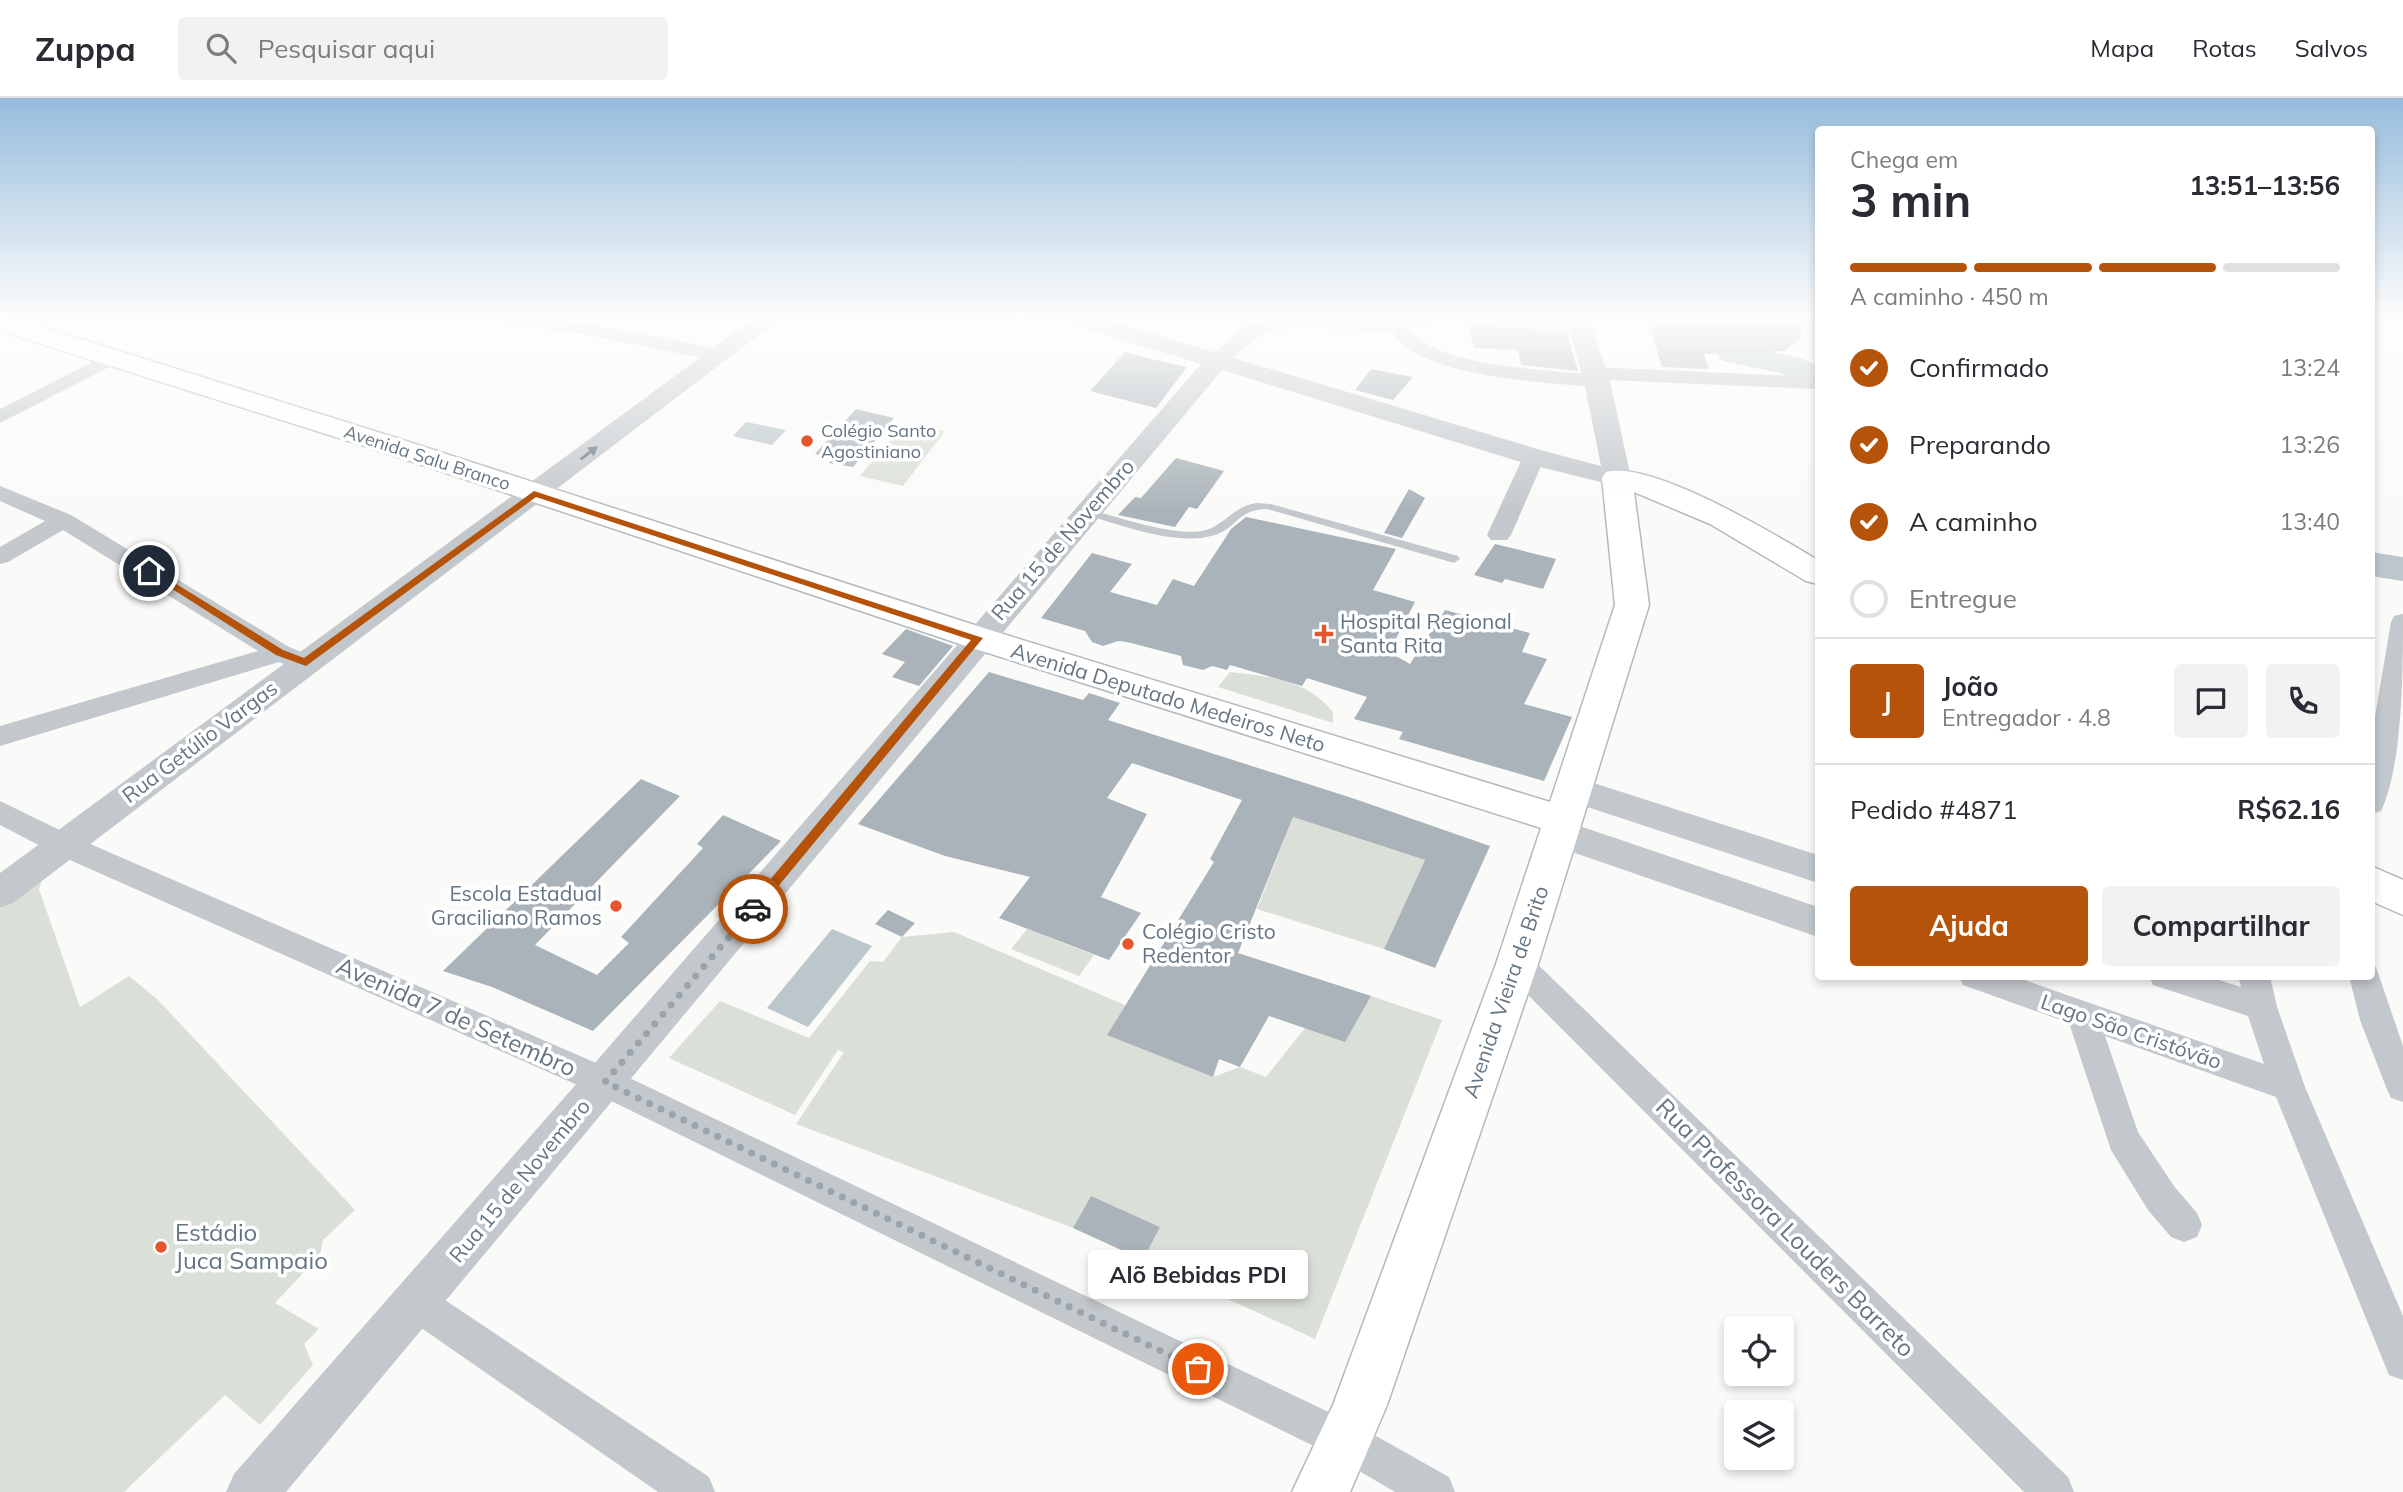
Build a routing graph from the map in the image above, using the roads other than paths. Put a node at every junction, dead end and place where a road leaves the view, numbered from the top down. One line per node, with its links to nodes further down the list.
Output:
1 (66, 382): 9 (street)
2 (189, 382): 13 (main road, Avenida Salu Branco)
3 (682, 382): 13 (street, Rua Getúlio Vargas, one-way to 3)
4 (1199, 382): 14 (street, Rua 15 de Novembro)
5 (1283, 382): 10 (street)
6 (1597, 382): 11 (street)
7 (1783, 382): 8 (street)
8 (1815, 383)
9 (0, 417)
10 (1534, 457): 11 (street); 16 (street)
11 (1617, 478): 19 (main road); 28 (main road, Avenida Vieira de Brito)
12 (0, 493): 15 (street)
13 (534, 494): 21 (main road, Avenida Deputado Medeiros Neto); 22 (street, Rua Getúlio Vargas)
14 (1087, 512): 18 (lane); 21 (street, Rua 15 de Novembro)
15 (63, 520): 17 (street); 22 (street)
16 (1499, 535)
17 (0, 557)
18 (1454, 559)
19 (1815, 572)
20 (2403, 622): 23 (street)
21 (978, 638): 28 (main road, Avenida Deputado Medeiros Neto); 41 (street, Rua 15 de Novembro)
22 (293, 658): 24 (street); 29 (street, Rua Getúlio Vargas)
23 (2394, 734): 25 (street)
24 (0, 736)
25 (2392, 776): 26 (street)
26 (2375, 799)
27 (0, 812): 29 (street, Avenida 7 de Setembro)
28 (1566, 815): 30 (street); 34 (street); 35 (main road, Avenida Vieira de Brito)
29 (64, 845): 32 (street, Rua Getúlio Vargas); 41 (street, Avenida 7 de Setembro)
30 (1815, 868)
31 (2375, 884): 33 (main road)
32 (0, 893)
33 (2403, 900)
34 (1815, 921)
35 (1517, 964): 47 (main road, Avenida Vieira de Brito); 52 (street, Rua Professora Louders Barreto)
36 (1985, 980): 40 (street, Lago São Cristóvão)
37 (2187, 980): 39 (street)
38 (2366, 980): 43 (street)
39 (2257, 992): 42 (street)
40 (2082, 1015): 42 (street, Lago São Cristóvão); 44 (street)
41 (605, 1082): 45 (street, Rua 15 de Novembro); 47 (street, Avenida 7 de Setembro)
42 (2288, 1087): 46 (street)
43 (2403, 1087)
44 (2183, 1225)
45 (417, 1303): 48 (street, Rua 15 de Novembro); 49 (street)
46 (2403, 1361)
47 (1346, 1441): 50 (main road, Avenida Vieira de Brito); 51 (street, Avenida 7 de Setembro)
48 (252, 1492)
49 (694, 1492)
50 (1320, 1492)
51 (1434, 1492)
52 (2053, 1492)

